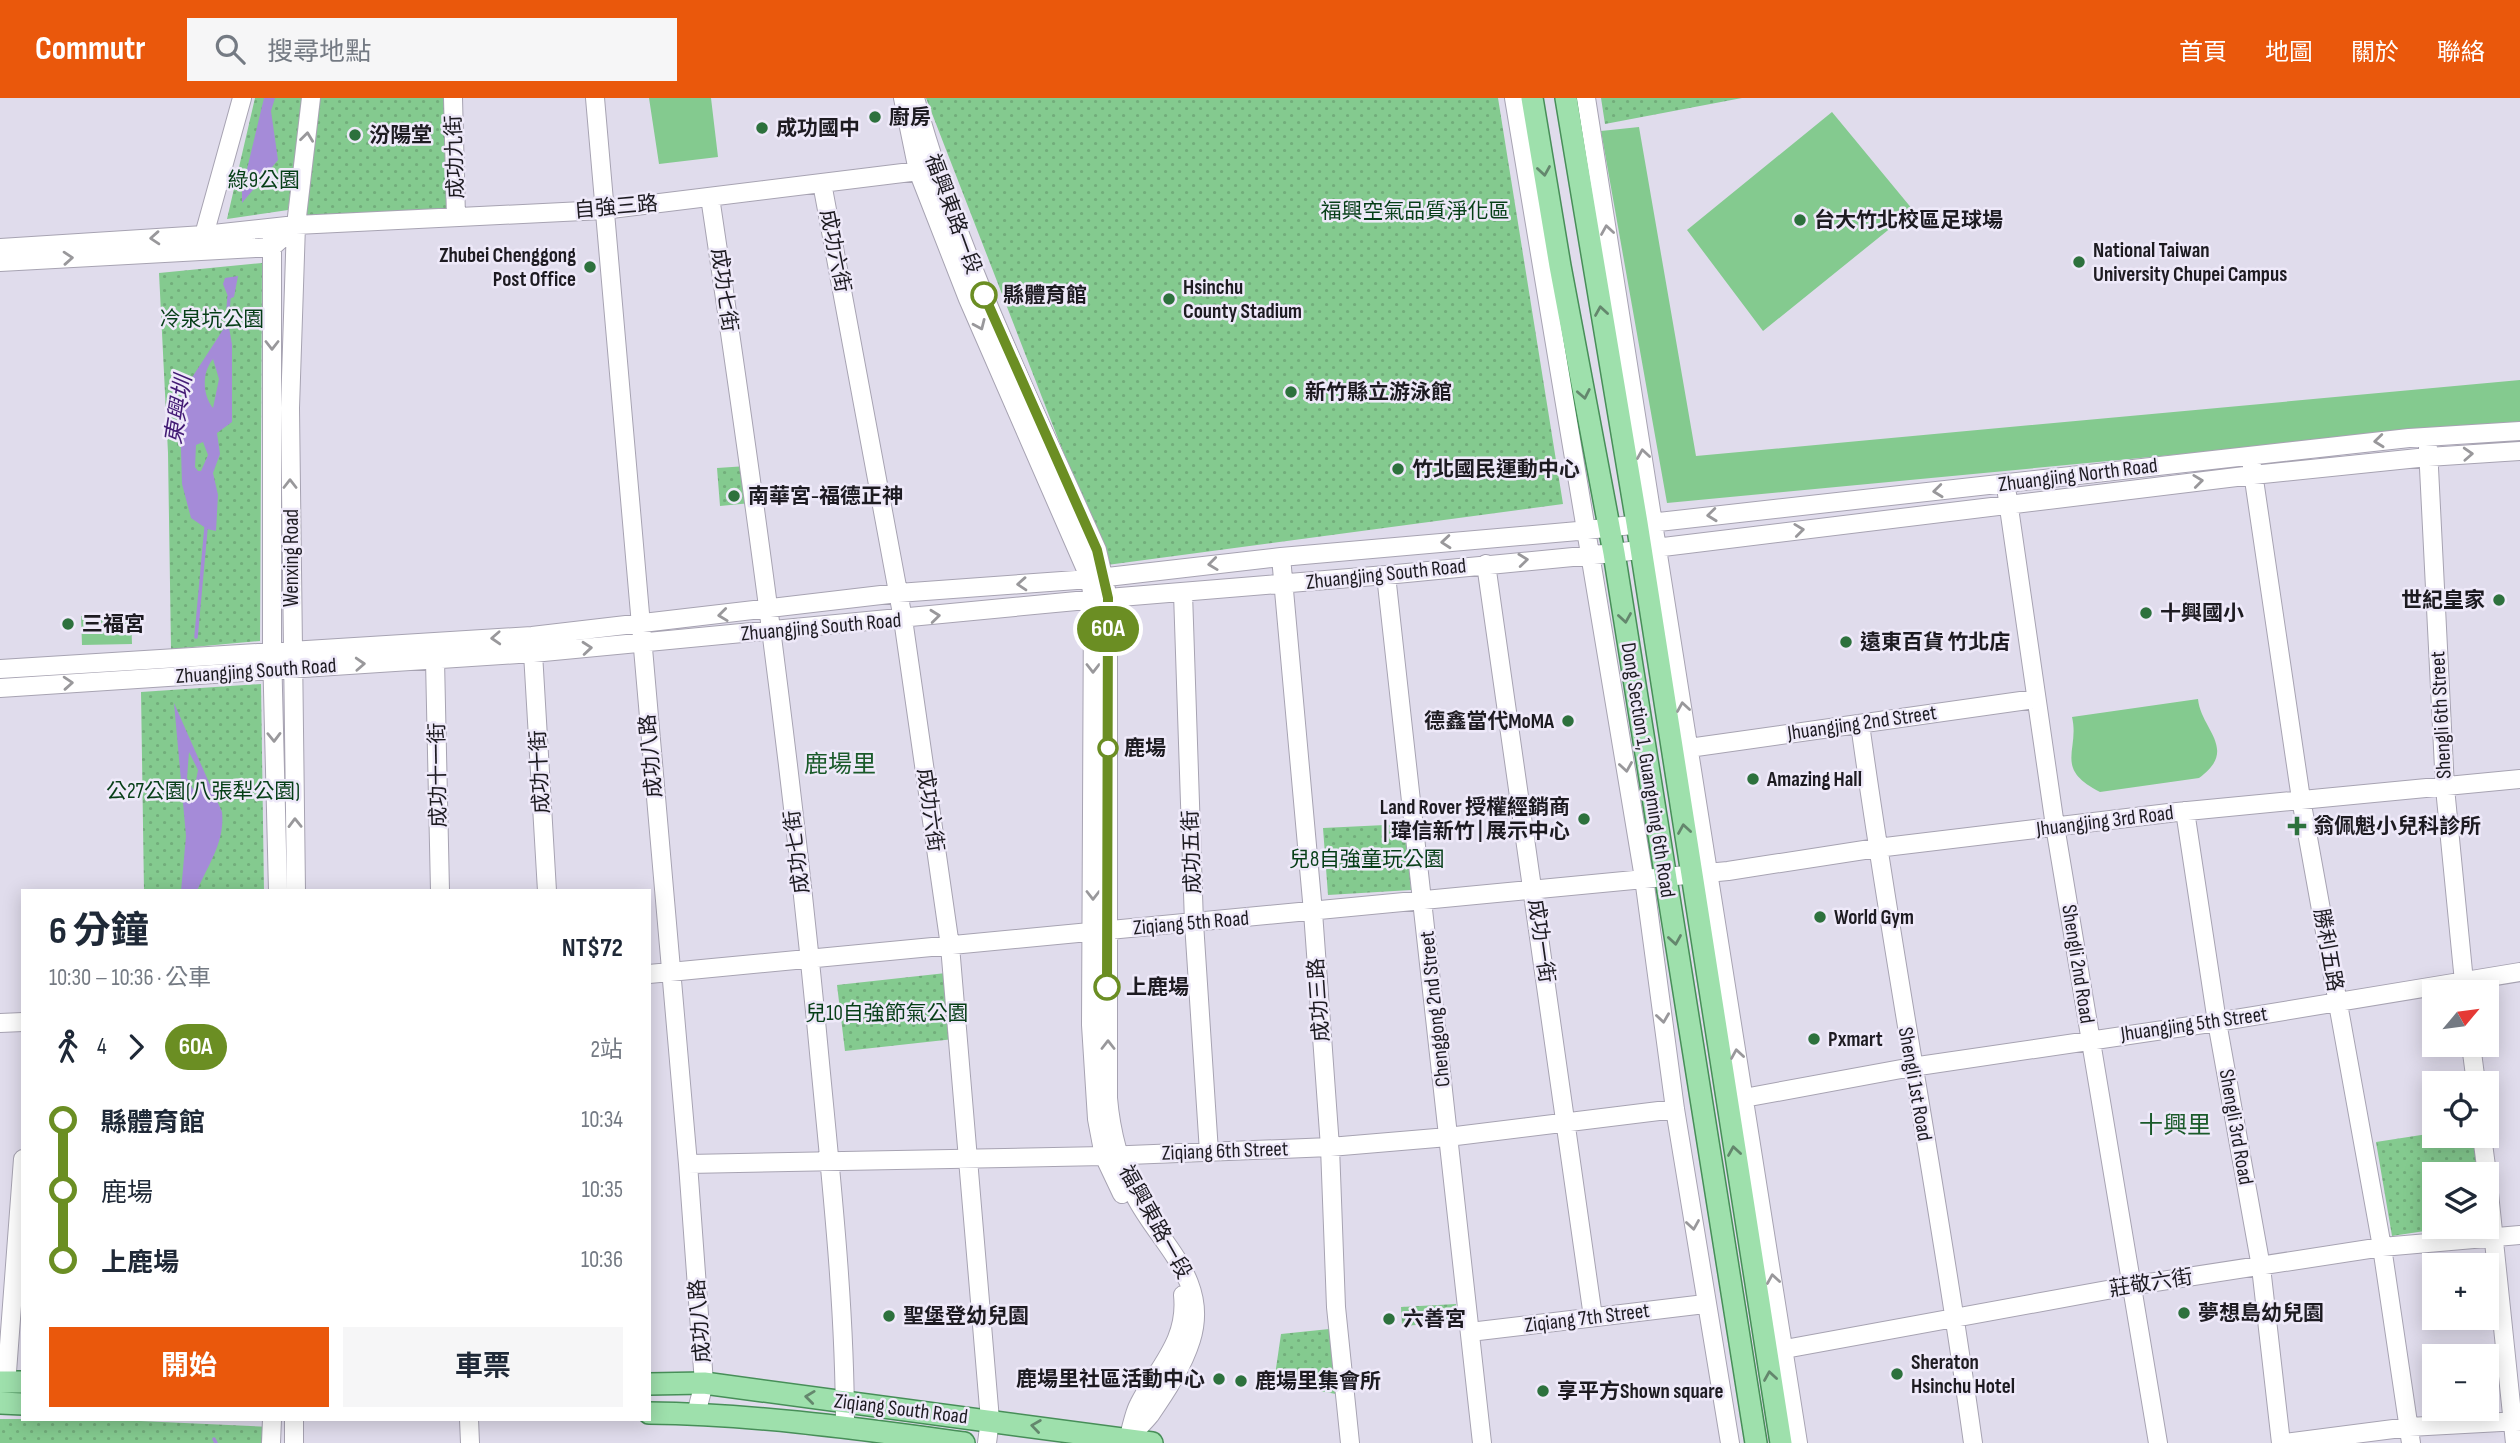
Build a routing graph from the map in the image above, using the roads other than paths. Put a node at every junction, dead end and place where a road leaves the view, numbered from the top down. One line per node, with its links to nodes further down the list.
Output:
1 (242, 98): 17 (street)
2 (312, 98): 15 (street, Wenxing Road, one-way to 2)
3 (453, 98): 14 (street, 成功九街)
4 (595, 98): 13 (street, 成功八路)
5 (903, 98): 10 (street, 福興東路一段)
6 (915, 98): 10 (street, 福興東路一段)
7 (1566, 98): 29 (main road, Dong Section 1, Guangming 6th Road, one-way to 7)
8 (1586, 98): 29 (street, Dong Section 1, Guangming 6th Road, one-way to 8)
9 (1526, 100): 30 (main road, Dong Section 1, Guangming 6th Road, one-way to 30); 31 (street, Dong Section 1, Guangming 6th Road)
10 (926, 170): 11 (street, 自強三路); 38 (street, 福興東路一段)
11 (822, 183): 12 (street, 自強三路); 40 (street, 成功六街)
12 (710, 197): 13 (street, 自強三路); 43 (street, 成功七街)
13 (603, 210): 14 (street, 自強三路); 45 (street, 成功八路)
14 (456, 217): 15 (street, 自強三路)
15 (296, 225): 16 (street, 自強三路); 18 (street); 50 (street, Wenxing Road, one-way to 15)
16 (272, 228): 17 (street, 自強三路); 18 (street, Wenxing Road)
17 (204, 235): 19 (street, 自強三路, one-way to 19)
18 (272, 247): 20 (street, one-way to 18); 48 (street, Wenxing Road, one-way to 48)
19 (0, 248)
20 (0, 262)
21 (2520, 430): 22 (street, Zhuangjing North Road)
22 (2428, 436): 24 (street, Zhuangjing North Road, one-way to 24); 25 (street, Shengli 6th Street)
23 (2520, 452): 25 (street, Zhuangjing North Road, one-way to 23)
24 (2250, 455): 26 (street, 勝利五路); 27 (street, Zhuangjing North Road)
25 (2428, 457): 26 (street, Zhuangjing North Road); 59 (street, Shengli 6th Street)
26 (2253, 475): 28 (street, Zhuangjing North Road, one-way to 26); 60 (street, 勝利五路)
27 (2006, 483): 28 (street, Shengli 2nd Road); 29 (street, Zhuangjing North Road, one-way to 29)
28 (2009, 503): 32 (street, Zhuangjing North Road, one-way to 28); 55 (street, Shengli 2nd Road)
29 (1646, 522): 30 (street, Zhuangjing South Road); 32 (main road, Dong Section 1, Guangming 6th Road)
30 (1610, 527): 31 (street, Zhuangjing South Road); 33 (main road, Dong Section 1, Guangming 6th Road)
31 (1587, 529): 34 (street, Dong Section 1, Guangming 6th Road); 35 (street, Zhuangjing South Road, one-way to 35)
32 (1649, 548): 33 (street, Zhuangjing South Road); 57 (street, Dong Section 1, Guangming 6th Road, one-way to 32); 64 (main road, Dong Section 1, Guangming 6th Road, one-way to 32)
33 (1614, 552): 34 (street, Zhuangjing South Road); 65 (main road, Dong Section 1, Guangming 6th Road, one-way to 65)
34 (1591, 554): 36 (street, Zhuangjing South Road, one-way to 34); 65 (street, Dong Section 1, Guangming 6th Road, one-way to 65)
35 (1281, 557): 38 (street, Zhuangjing South Road, one-way to 38); 39 (street, 成功三路)
36 (1486, 564): 37 (street, Zhuangjing South Road); 66 (street, 成功一街)
37 (1386, 575): 39 (street, Zhuangjing South Road); 71 (street, Chenggong 2nd Street)
38 (1097, 578): 40 (street, Zhuangjing South Road, one-way to 40); 42 (street, 福興東路一段)
39 (1285, 585): 41 (street, Zhuangjing South Road); 72 (street, 成功三路)
40 (898, 593): 43 (street, Zhuangjing South Road); 44 (street, 成功六街)
41 (1183, 593): 42 (street, Zhuangjing South Road); 73 (street, 成功五街)
42 (1100, 599): 44 (street, Zhuangjing South Road, one-way to 42); 74 (street, 福興東路一段)
43 (770, 609): 45 (street, Zhuangjing South Road, one-way to 45); 46 (street, 成功七街)
44 (903, 619): 46 (street, Zhuangjing South Road); 75 (street, 成功六街)
45 (640, 625): 47 (street, 成功八路); 50 (street, Zhuangjing South Road, one-way to 50)
46 (772, 631): 47 (street, Zhuangjing South Road); 76 (street, 成功七街)
47 (641, 643): 49 (street, Zhuangjing South Road, one-way to 47); 77 (street, 成功八路)
48 (272, 650): 50 (street, Zhuangjing South Road); 52 (street, Zhuangjing South Road); 53 (street, Wenxing Road)
49 (533, 653): 51 (street, Zhuangjing South Road); 70 (street, 成功十街)
50 (292, 659): 51 (street, Zhuangjing South Road, one-way to 51); 53 (street, Zhuangjing South Road); 68 (street, Wenxing Road, one-way to 50)
51 (435, 660): 69 (street, 成功十一街)
52 (0, 669)
53 (272, 669): 54 (street, Zhuangjing South Road, one-way to 53); 67 (street, Wenxing Road, one-way to 67)
54 (0, 688)
55 (2035, 699): 56 (street, Jhuangjing 2nd Street); 62 (street, Shengli 2nd Road)
56 (1860, 724): 57 (street, Jhuangjing 2nd Street); 63 (street, Shengli 1st Road)
57 (1689, 748): 64 (street, Dong Section 1, Guangming 6th Road)
58 (2520, 779): 59 (street, Jhuangjing 3rd Road)
59 (2445, 788): 60 (street, Jhuangjing 3rd Road); 80 (street, Shengli 6th Street)
60 (2301, 799): 61 (street, Jhuangjing 3rd Road); 83 (street, 勝利五路)
61 (2185, 811): 62 (street, Jhuangjing 3rd Road); 85 (street, Shengli 3rd Road)
62 (2055, 826): 63 (street, Jhuangjing 3rd Road); 87 (street, Shengli 2nd Road)
63 (1877, 848): 64 (street, Jhuangjing 3rd Road); 88 (street, Shengli 1st Road)
64 (1699, 872): 65 (street, Ziqiang 5th Road); 89 (street, Dong Section 1, Guangming 6th Road, one-way to 64); 138 (main road, Dong Section 1, Guangming 6th Road, one-way to 64)
65 (1654, 876): 66 (street, Ziqiang 5th Road); 90 (street, Dong Section 1, Guangming 6th Road, one-way to 90); 137 (main road, Dong Section 1, Guangming 6th Road, one-way to 137)
66 (1534, 888): 71 (street, Ziqiang 5th Road); 91 (street, 成功一街)
67 (278, 889)
68 (296, 889)
69 (440, 889)
70 (547, 889)
71 (1423, 901): 72 (street, Ziqiang 5th Road); 92 (street, Chenggong 2nd Street)
72 (1313, 912): 73 (street, Ziqiang 5th Road); 93 (street, 成功三路)
73 (1194, 923): 74 (street, Ziqiang 5th Road); 94 (street, 成功五街)
74 (1100, 932): 75 (street, Ziqiang 5th Road); 95 (street, 福興東路一段)
75 (950, 946): 76 (street, Ziqiang 5th Road); 96 (street, 成功六街)
76 (810, 959): 77 (street, Ziqiang 5th Road); 97 (street, 成功七街)
77 (669, 972): 79 (street, Ziqiang 5th Road); 98 (street, 成功八路)
78 (2520, 972): 81 (street, Jhuangjing 5th Street)
79 (651, 974)
80 (2463, 980)
81 (2490, 980)
82 (2422, 992): 83 (street, Jhuangjing 5th Street)
83 (2337, 1003): 85 (street, Jhuangjing 5th Street); 104 (street, 勝利五路)
84 (21, 1022): 86 (street)
85 (2217, 1022): 87 (street, Jhuangjing 5th Street); 105 (street, Shengli 3rd Road)
86 (0, 1024)
87 (2090, 1039): 88 (street, Jhuangjing 5th Street); 106 (street, Shengli 2nd Road)
88 (1912, 1067): 89 (street, Jhuangjing 5th Street); 108 (street, Shengli 1st Road)
89 (1744, 1098): 111 (street, Dong Section 1, Guangming 6th Road, one-way to 89)
90 (1675, 1110): 91 (street, Ziqiang 6th Street); 107 (street, Dong Section 1, Guangming 6th Road, one-way to 107)
91 (1567, 1121): 92 (street, Ziqiang 6th Street); 109 (street, 成功一街)
92 (1448, 1137): 93 (street, Ziqiang 6th Street); 110 (street, Chenggong 2nd Street)
93 (1330, 1147): 94 (street, Ziqiang 6th Street); 134 (street, 成功三路)
94 (1209, 1152): 95 (street, Ziqiang 6th Street)
95 (1111, 1156): 96 (street, Ziqiang 6th Street); 127 (street, 福興東路一段)
96 (968, 1157): 97 (street, Ziqiang 6th Street); 120 (street, 成功六街)
97 (829, 1161): 98 (street, Ziqiang 6th Street); 115 (street, 成功七街)
98 (688, 1164): 113 (street, 成功八路)
99 (21, 1193): 112 (street)
100 (2520, 1235): 101 (street, 莊敬六街)
101 (2499, 1236)
102 (2463, 1239): 104 (street, 莊敬六街)
103 (2494, 1239): 124 (street)
104 (2382, 1247): 105 (street, 莊敬六街); 126 (street, 勝利五路)
105 (2261, 1267): 106 (street, 莊敬六街); 142 (street, Shengli 3rd Road)
106 (2129, 1286): 108 (street, 莊敬六街); 141 (street, Shengli 2nd Road)
107 (1705, 1304): 109 (street, Ziqiang 7th Street); 136 (street, Dong Section 1, Guangming 6th Road)
108 (1956, 1316): 111 (street, 莊敬六街); 140 (street, Shengli 1st Road)
109 (1593, 1317): 110 (street, Ziqiang 7th Street)
110 (1470, 1332): 135 (street, Chenggong 2nd Street)
111 (1785, 1349): 139 (street, Dong Section 1, Guangming 6th Road)
112 (10, 1377)
113 (704, 1383): 114 (main road, Ziqiang South Road); 115 (main road, Ziqiang South Road, one-way to 113); 119 (street, 成功八路)
114 (651, 1384)
115 (845, 1402): 120 (main road, Ziqiang South Road); 125 (street, 成功七街)
116 (0, 1403): 117 (main road)
117 (21, 1404)
118 (651, 1413): 119 (main road, Ziqiang South Road)
119 (696, 1414): 125 (main road, Ziqiang South Road)
120 (990, 1420): 127 (main road, Ziqiang South Road, one-way to 120); 132 (street, 成功六街)
121 (272, 1421): 128 (street)
122 (294, 1421): 129 (street)
123 (469, 1421): 130 (street)
124 (2517, 1422): 126 (street); 143 (street)
125 (845, 1427): 131 (main road, Ziqiang South Road)
126 (2410, 1435): 142 (street)
127 (1126, 1441): 133 (main road, Ziqiang South Road)
128 (271, 1443)
129 (293, 1443)
130 (470, 1443)
131 (964, 1443)
132 (987, 1443)
133 (1152, 1443)
134 (1350, 1443)
135 (1482, 1443)
136 (1730, 1443)
137 (1756, 1443)
138 (1781, 1443)
139 (1798, 1443)
140 (1973, 1443)
141 (2158, 1443)
142 (2283, 1443)
143 (2515, 1443)

